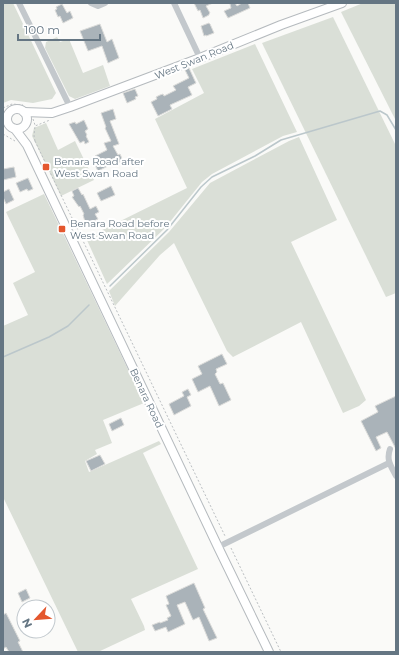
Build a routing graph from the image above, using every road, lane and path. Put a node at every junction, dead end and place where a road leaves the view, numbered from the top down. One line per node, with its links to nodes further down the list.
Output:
1 (20, 3): 7 (street)
2 (91, 3): 3 (street)
3 (105, 3)
4 (174, 3): 6 (street)
5 (339, 4): 6 (main road, West Swan Road)
6 (200, 58): 7 (main road, West Swan Road)
7 (70, 107): 10 (main road, West Swan Road)
8 (24, 108): 9 (main road, West Swan Road); 9 (path); 10 (main road, West Swan Road); 11 (main road, Benara Road)
9 (5, 112): 12 (main road)
10 (45, 113): 11 (main road, West Swan Road)
11 (25, 124): 12 (main road, West Swan Road); 14 (main road, Benara Road)
12 (9, 128): 14 (main road, Benara Road)
13 (35, 141): 18 (path)
14 (27, 144): 19 (main road, Benara Road)
15 (390, 448): 16 (street)
16 (389, 463): 17 (street); 18 (street)
17 (396, 476)
18 (228, 542): 19 (street); 21 (path)
19 (218, 547): 20 (main road, Benara Road)
20 (269, 652)
21 (281, 652)

